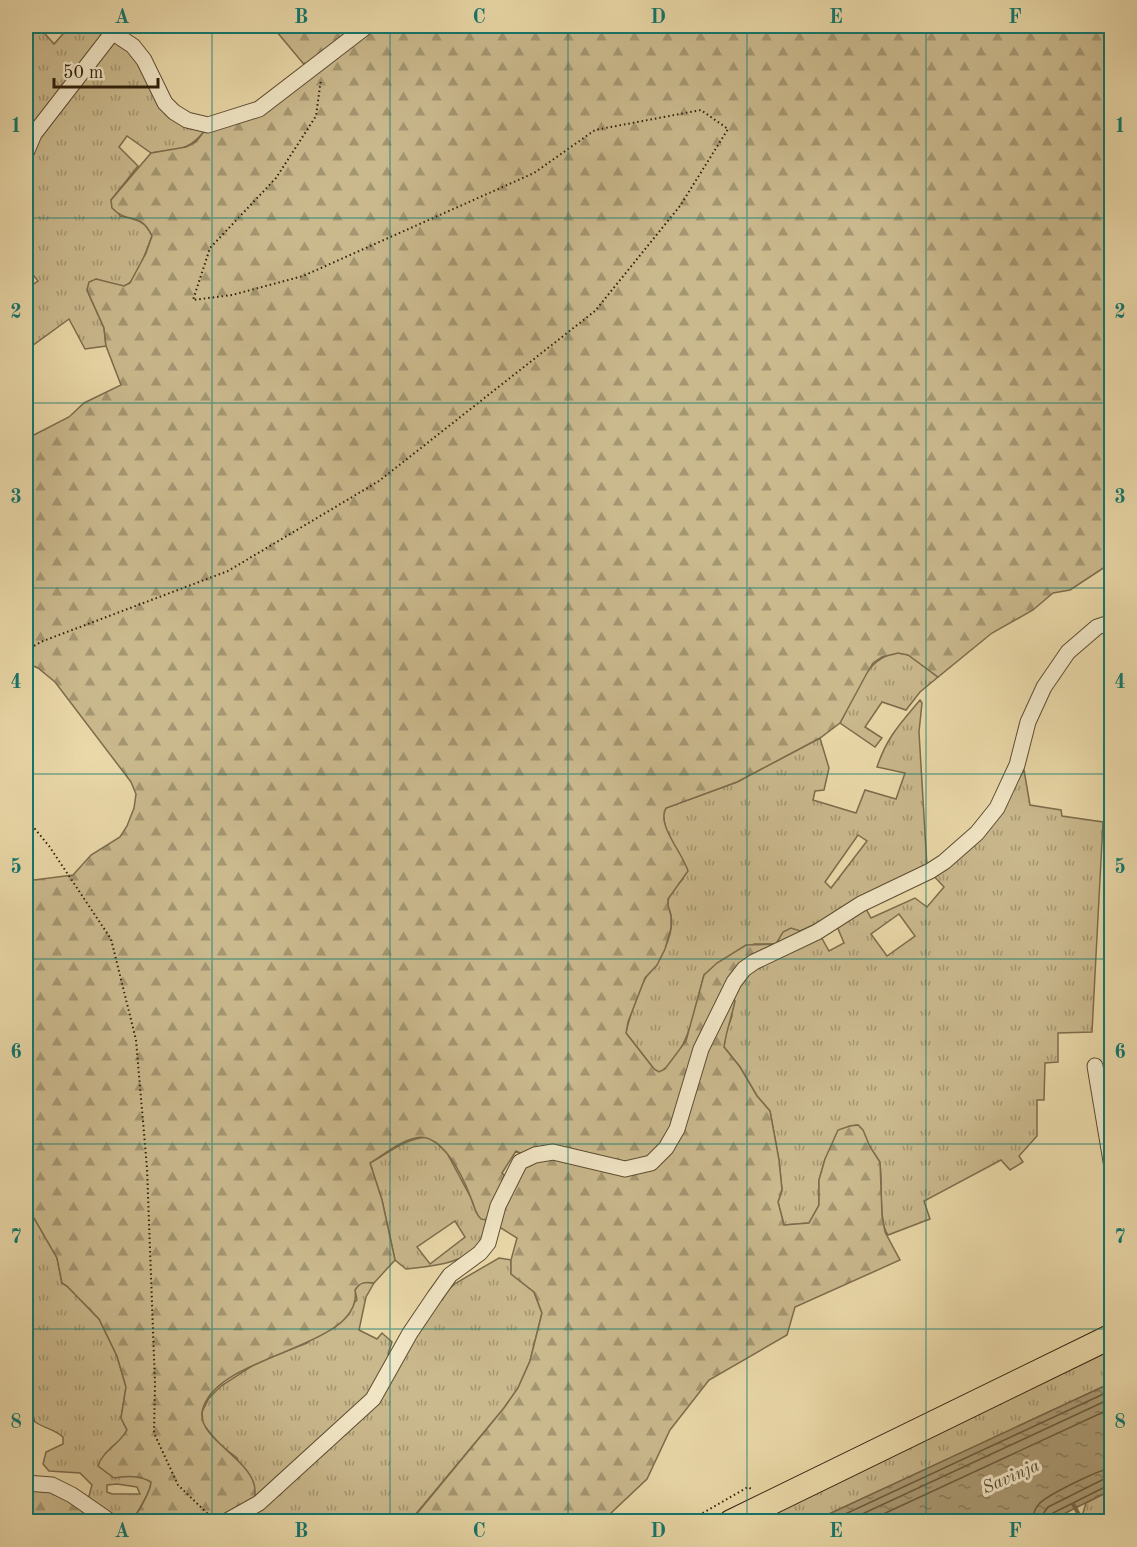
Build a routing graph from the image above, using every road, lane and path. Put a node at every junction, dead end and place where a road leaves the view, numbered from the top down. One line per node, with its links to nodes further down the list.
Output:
1 (367, 26): 3 (street)
2 (108, 29): 3 (street); 4 (street)
3 (323, 61): 6 (path)
4 (26, 153)
5 (1112, 622): 14 (street)
6 (26, 650)
7 (26, 818): 13 (path)
8 (1095, 1066): 9 (street)
9 (1112, 1167)
10 (1112, 1336): 15 (main road)
11 (26, 1483): 12 (street)
12 (111, 1521)
13 (215, 1521)
14 (225, 1521)
15 (731, 1521)

